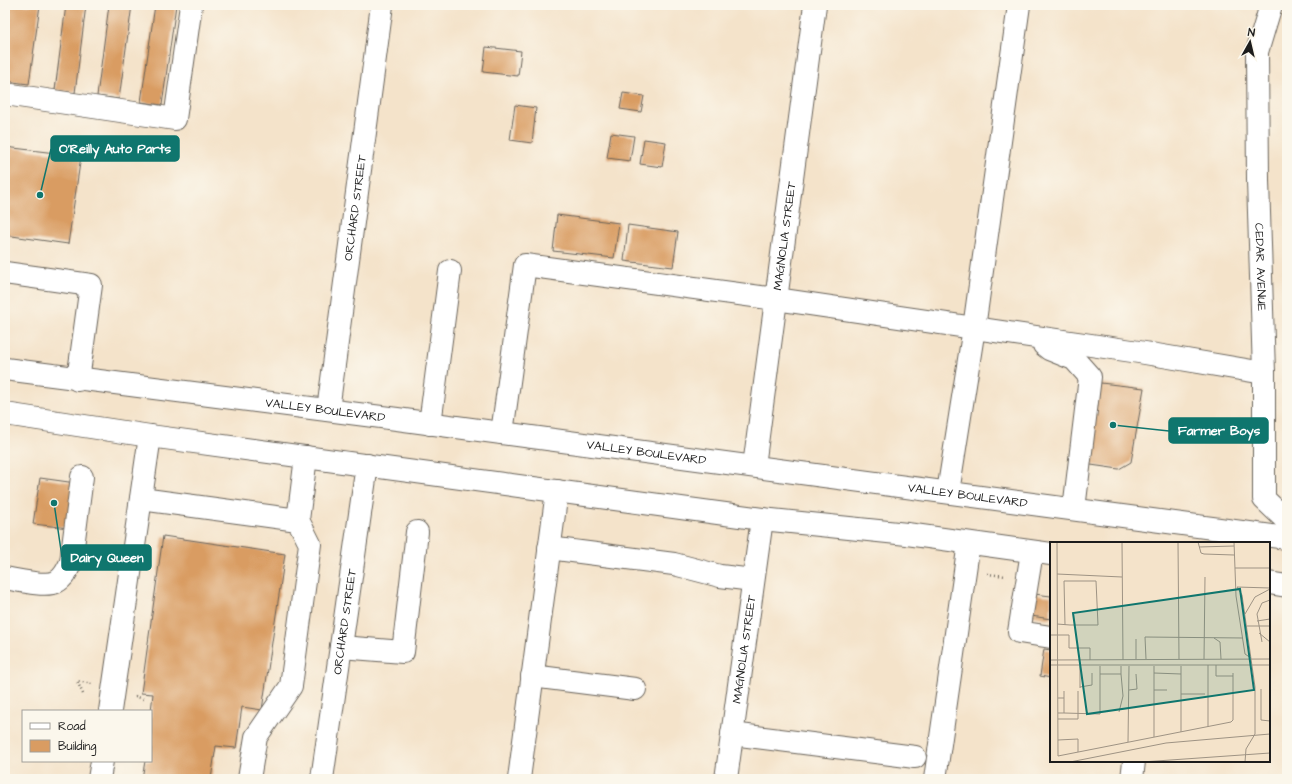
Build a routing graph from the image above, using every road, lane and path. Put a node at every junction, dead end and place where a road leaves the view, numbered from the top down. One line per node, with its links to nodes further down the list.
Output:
1 (191, 5): 8 (main road)
2 (382, 5): 17 (main road, ORCHARD STREET)
3 (815, 5): 11 (main road, MAGNOLIA STREET)
4 (1019, 5): 12 (main road)
5 (1271, 5): 15 (main road, CEDAR AVENUE)
6 (1286, 5): 7 (main road)
7 (1287, 9)
8 (5, 94)
9 (450, 270): 19 (main road)
10 (5, 273): 16 (main road)
11 (776, 299): 12 (main road); 20 (main road); 24 (main road, MAGNOLIA STREET)
12 (974, 328): 13 (main road); 27 (main road)
13 (1034, 336): 15 (main road); 29 (main road)
14 (5, 369): 16 (main road, VALLEY BOULEVARD)
15 (1264, 373): 32 (main road, CEDAR AVENUE)
16 (78, 380): 17 (main road, VALLEY BOULEVARD)
17 (328, 410): 19 (main road, VALLEY BOULEVARD)
18 (5, 414): 21 (main road)
19 (430, 424): 20 (main road, VALLEY BOULEVARD)
20 (502, 433): 24 (main road, VALLEY BOULEVARD)
21 (150, 436): 22 (main road); 28 (main road)
22 (306, 457): 23 (main road); 31 (main road)
23 (367, 465): 26 (main road); 43 (main road, ORCHARD STREET)
24 (754, 466): 27 (main road, VALLEY BOULEVARD)
25 (82, 477): 38 (main road)
26 (556, 491): 30 (main road); 36 (main road)
27 (948, 492): 29 (main road, VALLEY BOULEVARD)
28 (141, 498): 31 (main road); 46 (main road)
29 (1074, 509): 34 (main road, VALLEY BOULEVARD)
30 (762, 519): 35 (main road); 39 (main road, MAGNOLIA STREET)
31 (298, 520): 52 (main road)
32 (1287, 521)
33 (417, 532): 43 (main road)
34 (1287, 538)
35 (969, 543): 37 (main road); 56 (main road)
36 (549, 548): 39 (main road); 44 (main road)
37 (1041, 553): 42 (main road)
38 (5, 578)
39 (753, 580): 47 (main road, MAGNOLIA STREET)
40 (1270, 583): 41 (main road)
41 (1287, 586)
42 (1050, 637)
43 (341, 647): 53 (main road, ORCHARD STREET)
44 (532, 676): 45 (main road); 54 (main road)
45 (635, 689)
46 (110, 710)
47 (732, 734): 48 (main road); 55 (main road, MAGNOLIA STREET)
48 (915, 757)
49 (102, 762): 51 (main road)
50 (1134, 762): 57 (main road)
51 (99, 779)
52 (249, 779)
53 (322, 779)
54 (518, 779)
55 (726, 779)
56 (935, 779)
57 (1132, 779)

